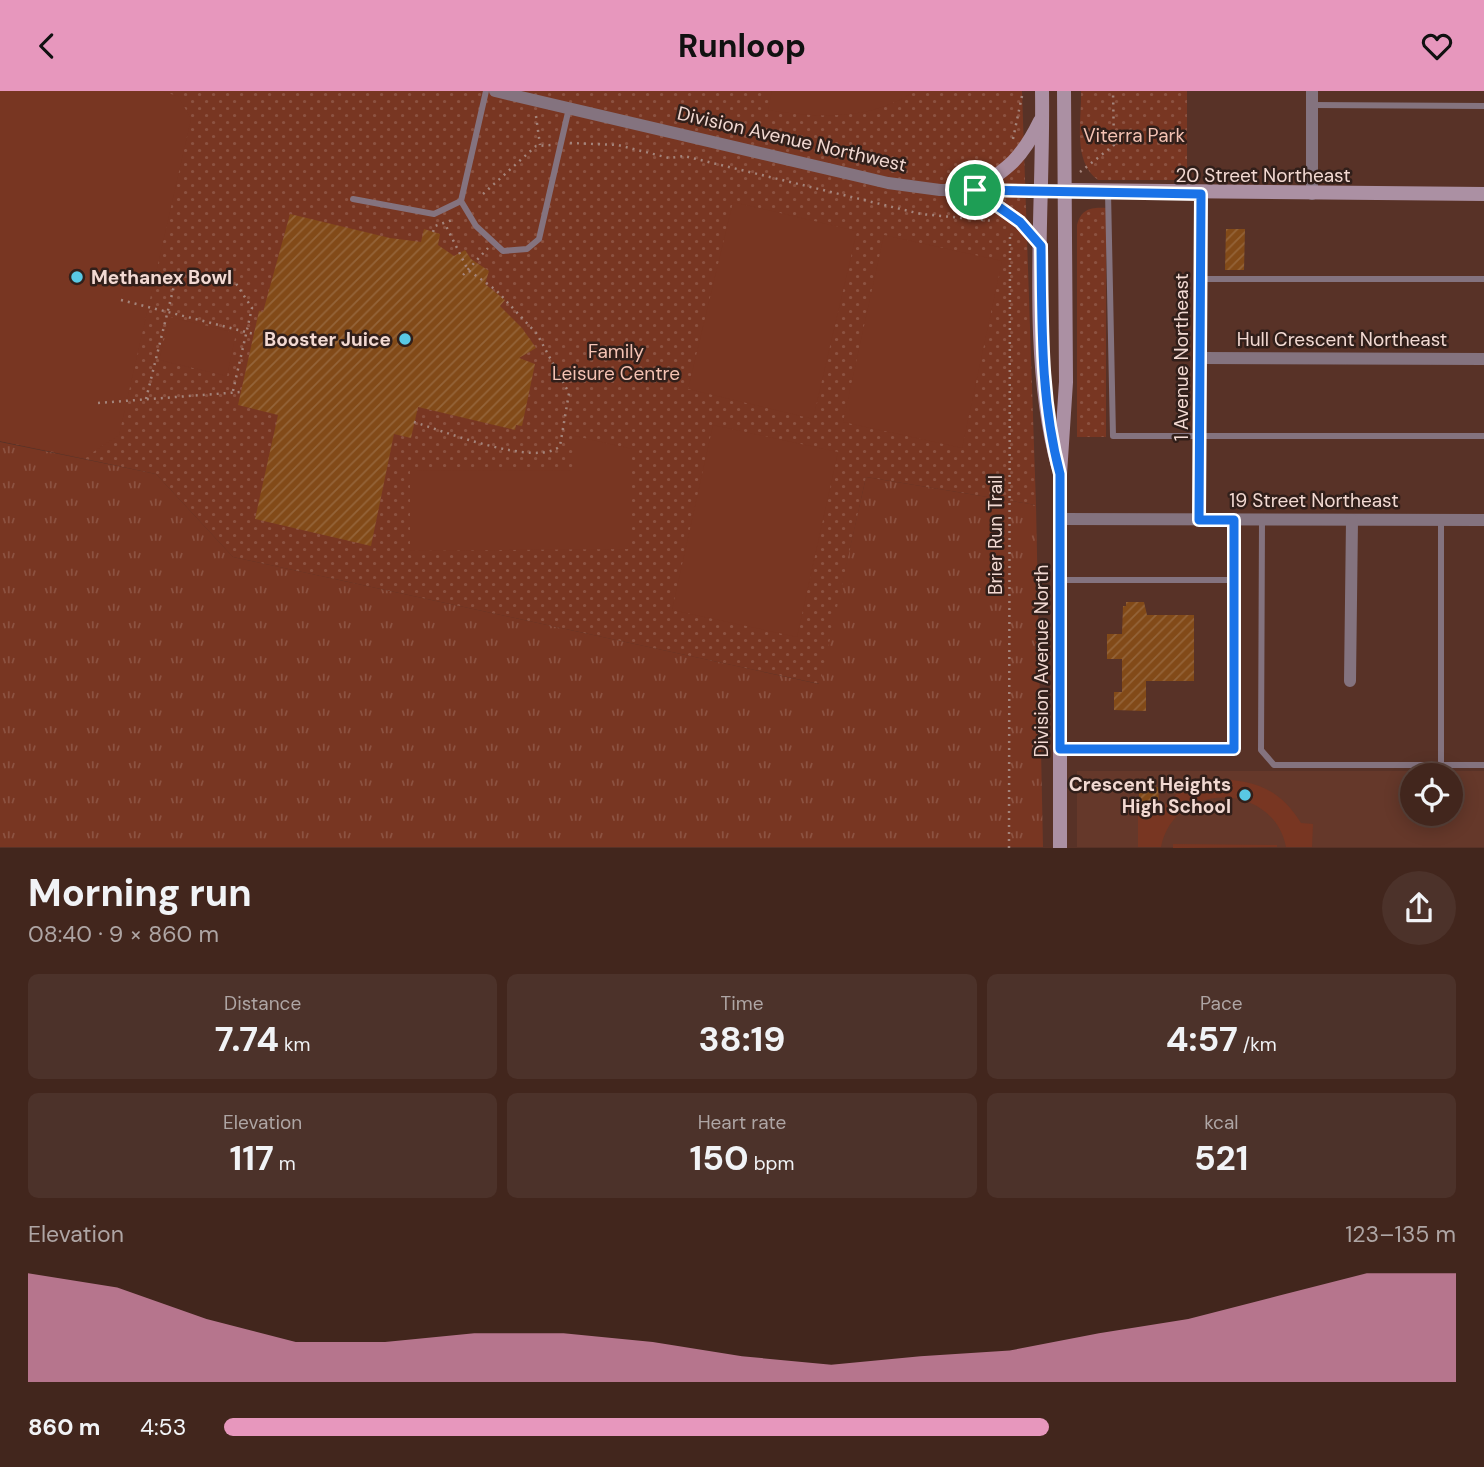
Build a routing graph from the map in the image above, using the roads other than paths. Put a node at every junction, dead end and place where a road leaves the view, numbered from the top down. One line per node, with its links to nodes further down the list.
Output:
1 (486, 91): 18 (lane)
2 (495, 91): 8 (street, Division Avenue Northwest)
3 (1042, 91): 9 (main road, Division Avenue North)
4 (1064, 91): 12 (main road, Division Avenue North)
5 (1312, 91): 6 (street)
6 (1312, 105): 7 (lane); 15 (street)
7 (1484, 106)
8 (569, 108): 10 (street, Division Avenue Northwest); 18 (lane)
9 (1042, 117): 10 (main road); 11 (main road, Division Avenue North)
10 (975, 190): 11 (street, Division Avenue Northwest); 19 (main road)
11 (1043, 190): 12 (street, 20 Street Northeast); 19 (main road, Division Avenue North)
12 (1065, 190): 13 (main road, 20 Street Northeast); 26 (main road, Division Avenue North)
13 (1108, 192): 14 (main road, 20 Street Northeast); 24 (lane)
14 (1201, 194): 15 (main road, 20 Street Northeast); 20 (street, 1 Avenue Northeast)
15 (1311, 194): 16 (main road, 20 Street Northeast)
16 (1484, 194)
17 (353, 199): 18 (lane)
18 (461, 201)
19 (1041, 246): 26 (main road, Division Avenue North)
20 (1201, 279): 21 (lane); 22 (street, 1 Avenue Northeast)
21 (1484, 279)
22 (1201, 358): 23 (street, Hull Crescent Northeast); 24 (street, 1 Avenue Northeast)
23 (1484, 359)
24 (1200, 436): 25 (lane); 28 (street, 1 Avenue Northeast)
25 (1484, 436)
26 (1060, 474): 27 (main road, Division Avenue North)
27 (1060, 519): 28 (street, 19 Street Northeast); 34 (main road, Division Avenue North)
28 (1199, 520): 29 (street, 19 Street Northeast)
29 (1234, 520): 30 (street, 19 Street Northeast); 35 (lane)
30 (1262, 520): 31 (street, 19 Street Northeast); 39 (lane)
31 (1352, 520): 32 (street, 19 Street Northeast); 36 (street)
32 (1441, 520): 33 (street, 19 Street Northeast); 38 (lane)
33 (1484, 520)
34 (1060, 580): 35 (lane); 37 (main road, Division Avenue North)
35 (1234, 580): 37 (lane)
36 (1350, 681)
37 (1060, 749): 42 (main road, Division Avenue North)
38 (1441, 763)
39 (1400, 765)
40 (1463, 765): 41 (lane)
41 (1484, 765)
42 (1060, 848)

